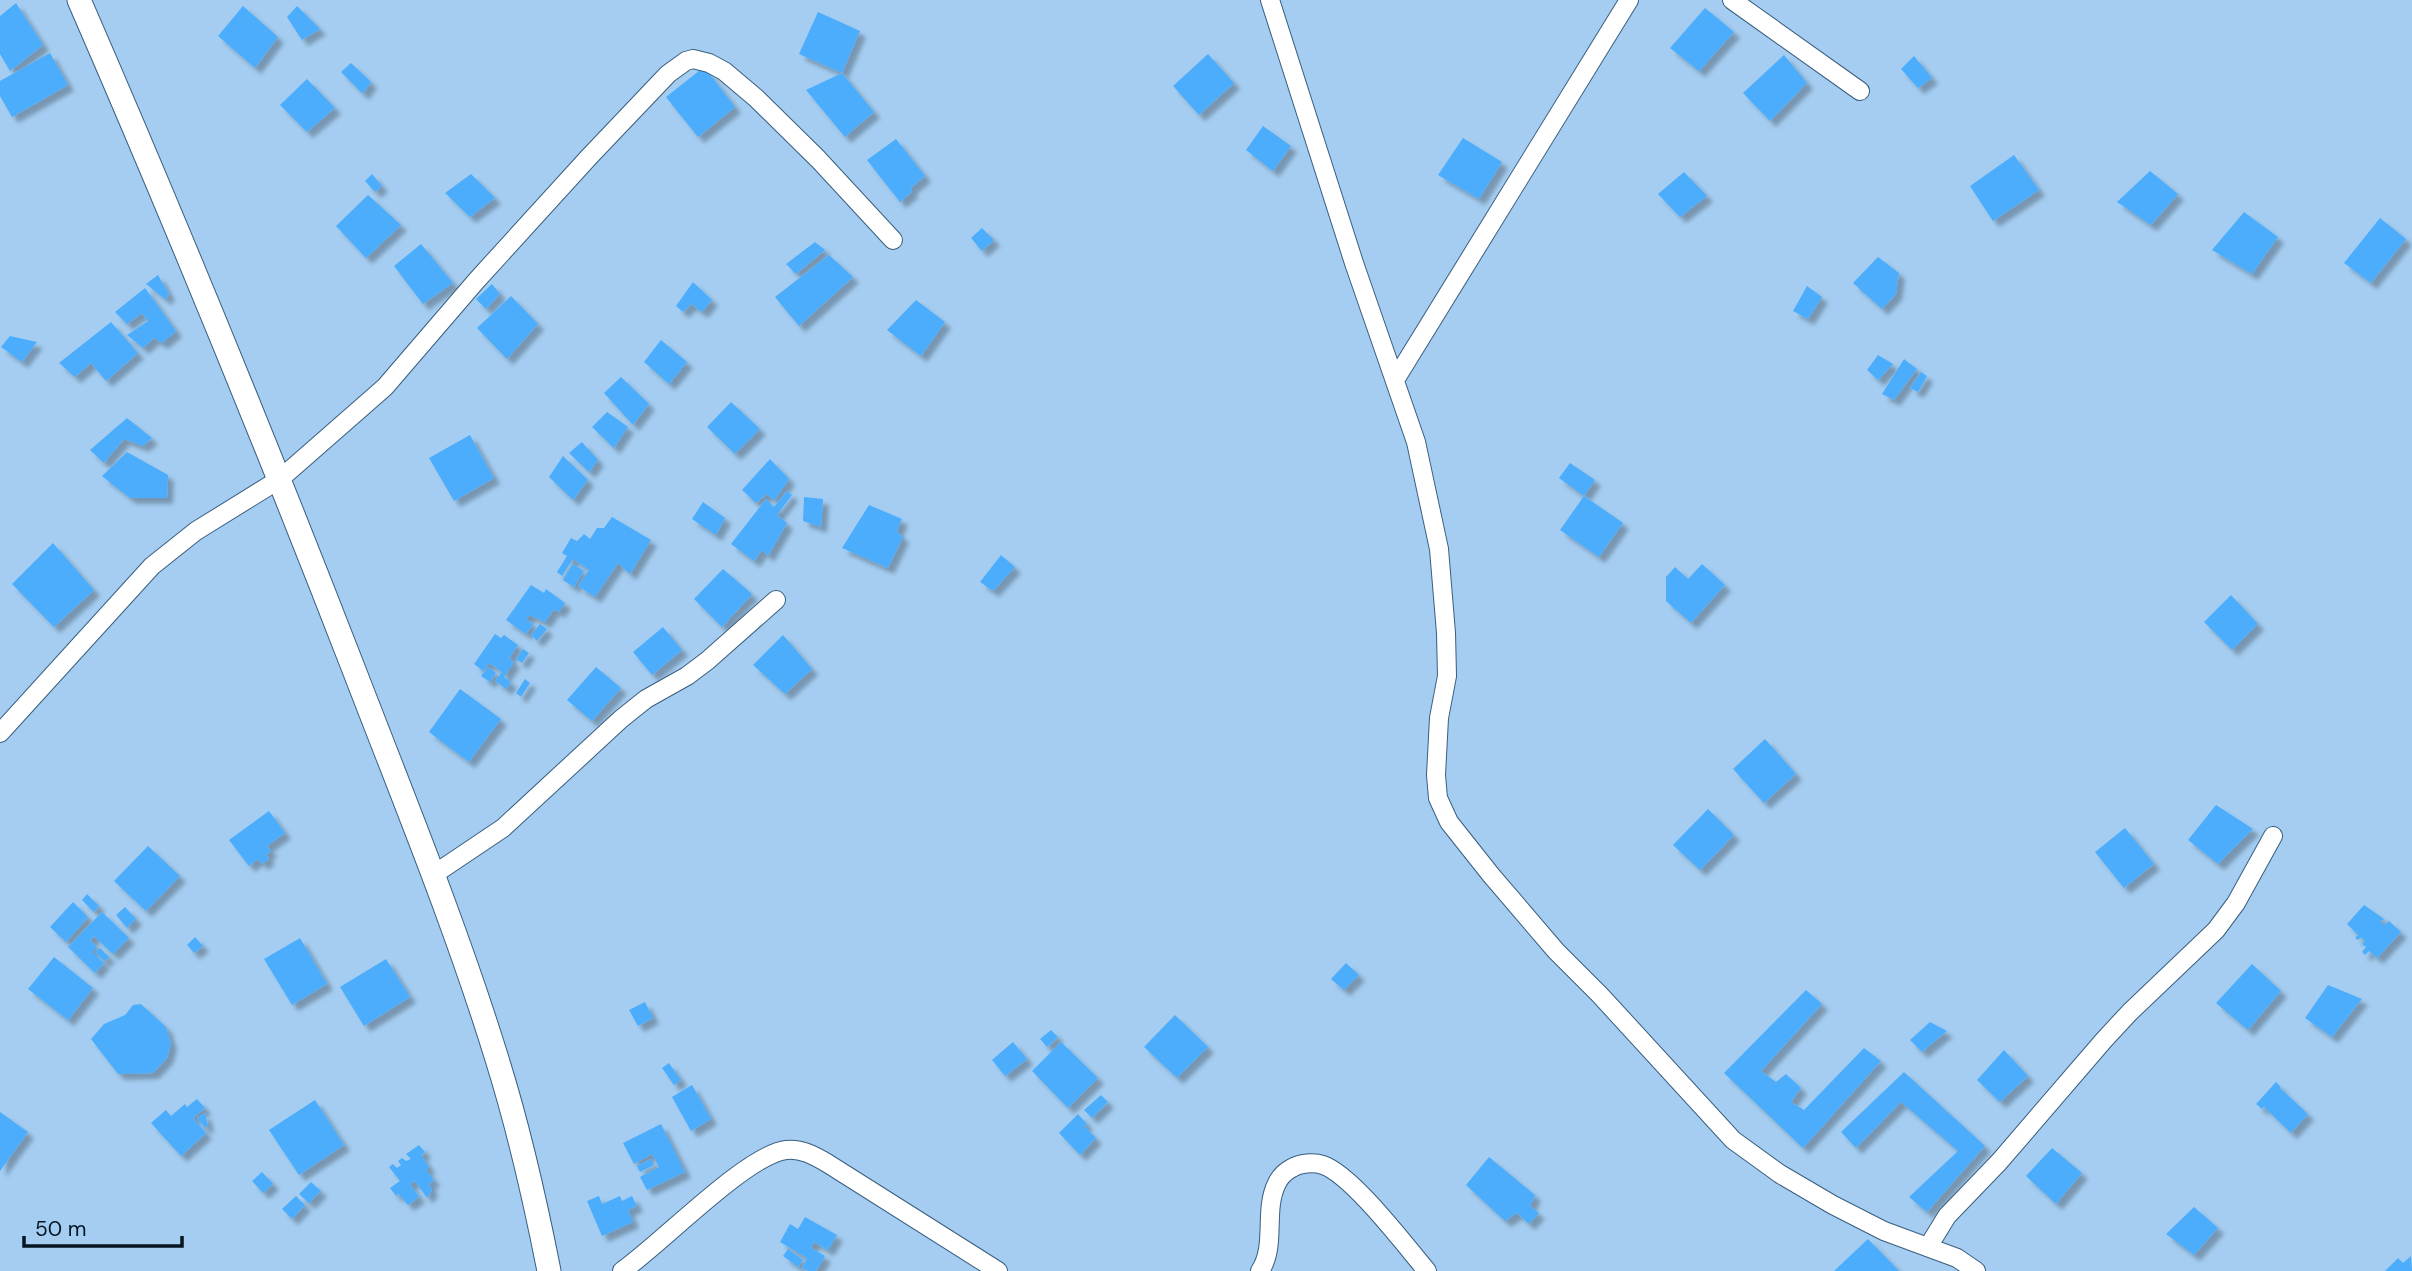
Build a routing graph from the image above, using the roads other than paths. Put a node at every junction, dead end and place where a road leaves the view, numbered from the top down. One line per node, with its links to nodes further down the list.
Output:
1 (79, 0): 8 (street)
2 (1270, 0): 7 (street)
3 (1629, 0): 7 (street)
4 (1732, 0): 5 (street)
5 (1860, 91)
6 (893, 240): 8 (street)
7 (1395, 380): 13 (street)
8 (280, 479): 10 (street); 12 (street)
9 (776, 600): 12 (street)
10 (0, 733)
11 (2273, 836): 13 (street)
12 (433, 875): 15 (street)
13 (1928, 1247): 14 (street)
14 (1972, 1270)
15 (549, 1271)
16 (622, 1271): 17 (street)
17 (998, 1271)
18 (1260, 1271): 19 (street)
19 (1427, 1271)

